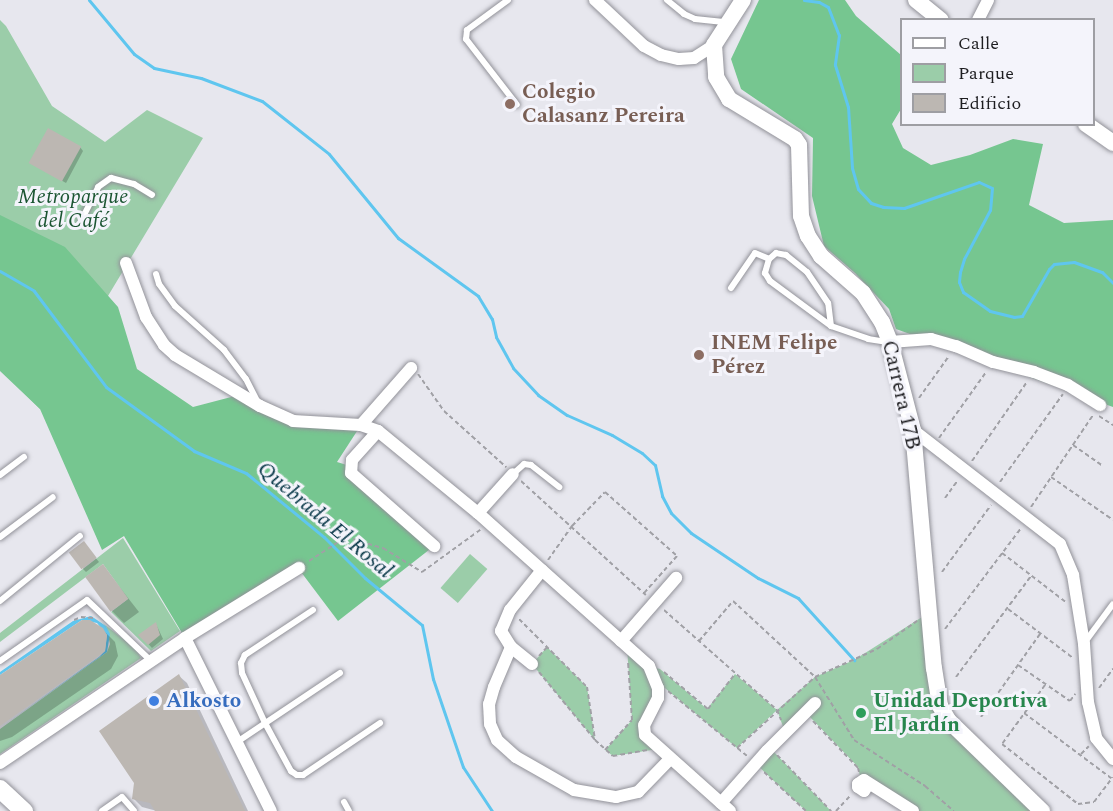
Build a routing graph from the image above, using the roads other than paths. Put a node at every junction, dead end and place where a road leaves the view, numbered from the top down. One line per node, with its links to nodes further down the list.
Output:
1 (508, 0): 11 (lane)
2 (595, 0): 10 (street)
3 (667, 0): 9 (lane)
4 (916, 0): 7 (street)
5 (988, 0): 8 (street)
6 (741, 4): 9 (street)
7 (938, 18)
8 (979, 18)
9 (728, 22): 10 (street)
10 (714, 45): 21 (street, Carrera 17B)
11 (517, 105)
12 (1089, 126): 13 (street)
13 (1113, 143)
14 (152, 195): 15 (lane)
15 (81, 221)
16 (769, 259): 19 (lane); 20 (lane); 20 (lane)
17 (126, 263): 24 (street)
18 (156, 274): 24 (lane)
19 (731, 288)
20 (831, 326): 21 (lane)
21 (890, 342): 23 (street); 26 (street, Carrera 17B)
22 (411, 368): 25 (street)
23 (1100, 405)
24 (260, 406): 25 (street)
25 (361, 425): 27 (street)
26 (913, 430): 45 (street); 68 (street, Carrera 17B)
27 (378, 431): 33 (street); 36 (street)
28 (24, 457): 30 (lane)
29 (509, 470): 31 (lane); 33 (street)
30 (0, 475)
31 (559, 487)
32 (53, 497): 35 (lane)
33 (478, 513): 38 (street)
34 (80, 536): 40 (lane)
35 (0, 537)
36 (434, 546)
37 (299, 568): 43 (street)
38 (542, 570): 44 (street); 46 (street)
39 (676, 578): 44 (street)
40 (0, 601)
41 (1113, 603): 45 (lane)
42 (313, 610): 52 (lane)
43 (185, 638): 48 (street); 54 (street)
44 (624, 644): 55 (street)
45 (1084, 644): 56 (street)
46 (511, 646): 49 (street); 55 (street)
47 (0, 661): 48 (lane)
48 (152, 661): 57 (street)
49 (532, 664)
50 (340, 674): 52 (lane)
51 (815, 704): 61 (street)
52 (265, 723): 53 (lane); 54 (lane)
53 (380, 723)
54 (237, 742): 65 (street)
55 (670, 759): 61 (street)
56 (1113, 759)
57 (0, 763)
58 (862, 784): 67 (street)
59 (0, 789): 62 (main road)
60 (344, 802): 66 (lane)
61 (726, 807)
62 (24, 811)
63 (102, 811): 64 (lane)
64 (134, 811)
65 (271, 811)
66 (350, 811)
67 (913, 811)
68 (1042, 811)

